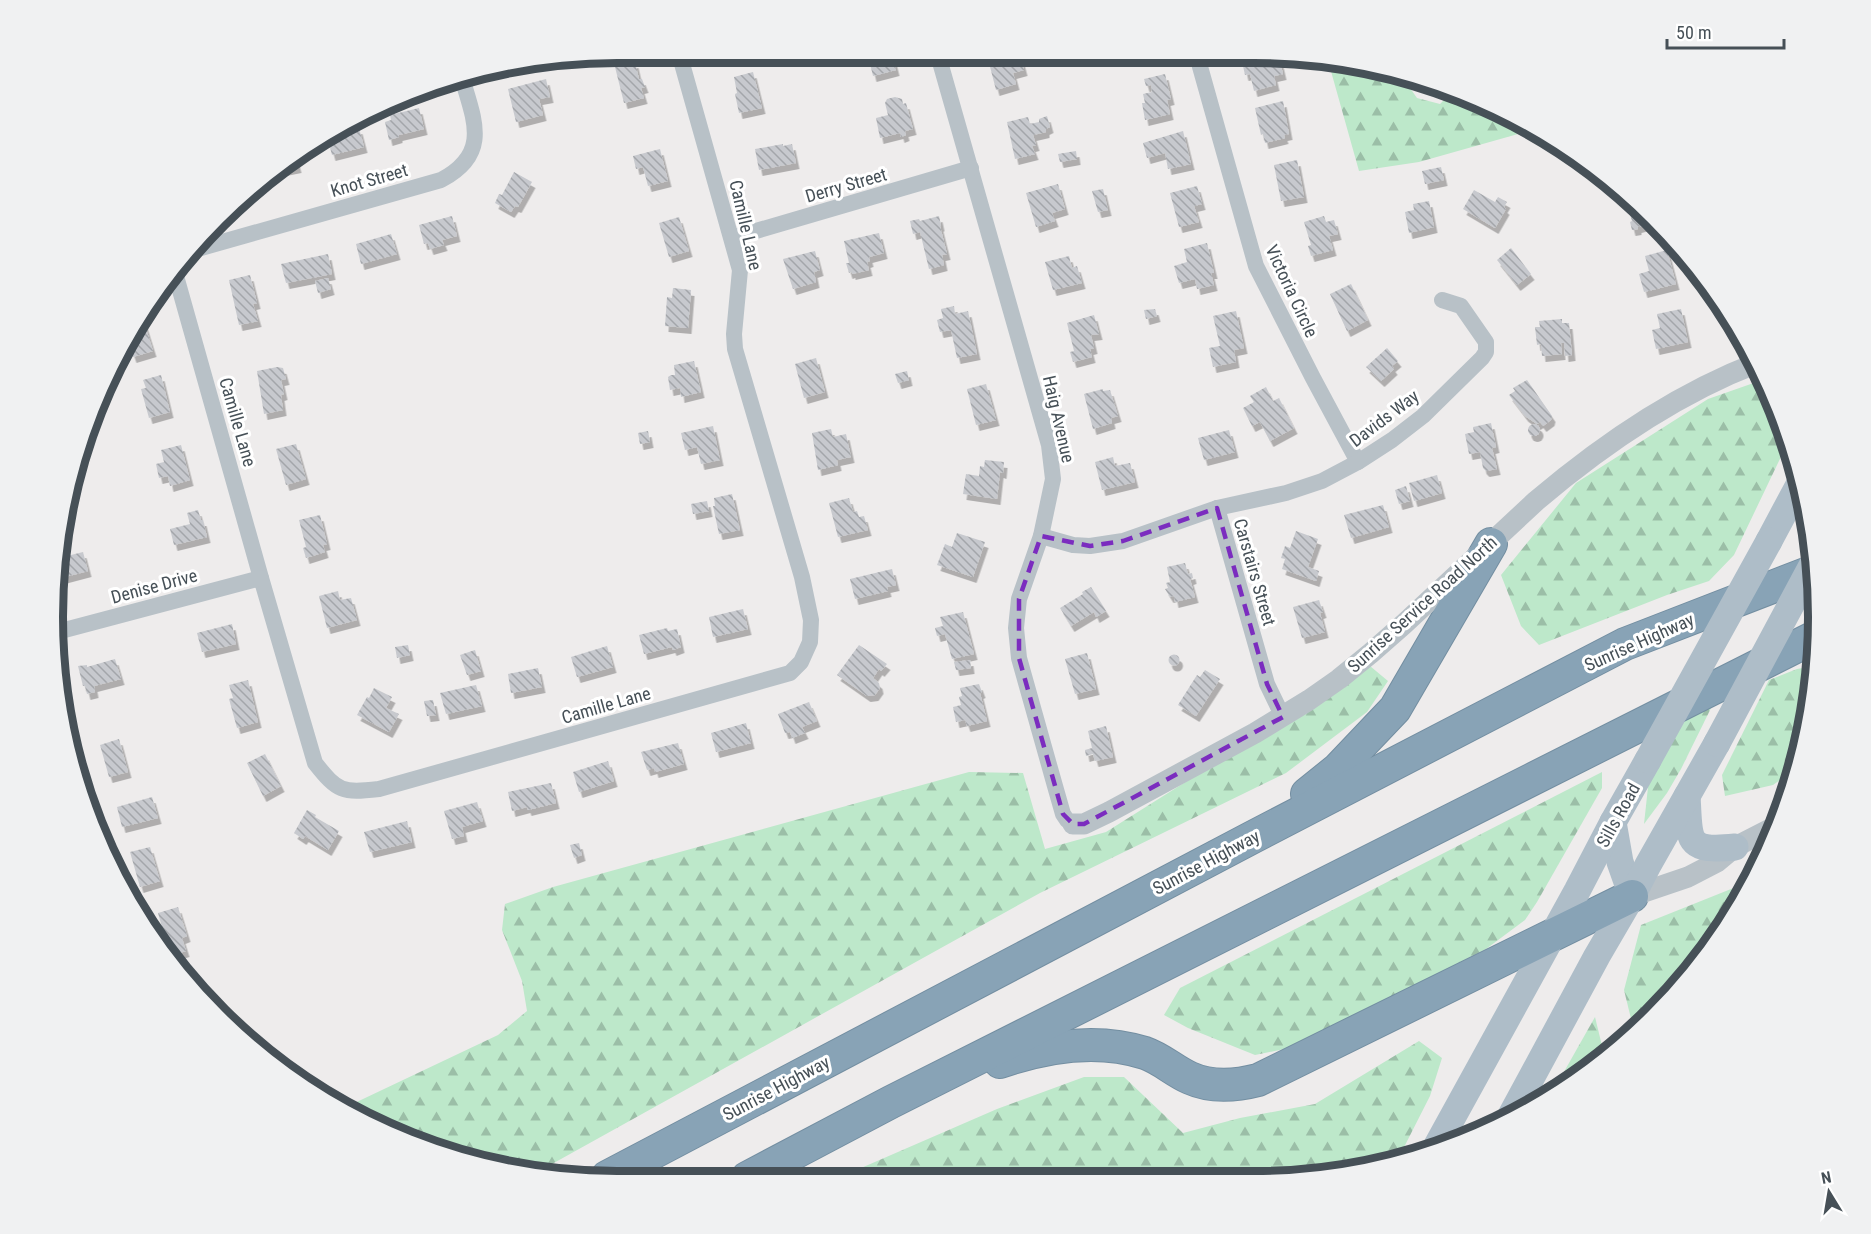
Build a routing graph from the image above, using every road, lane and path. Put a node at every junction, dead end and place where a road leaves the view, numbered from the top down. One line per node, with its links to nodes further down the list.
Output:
1 (682, 63): 6 (street, Camille Lane)
2 (940, 63): 5 (street, Haig Avenue)
3 (1199, 63): 11 (street, Victoria Circle)
4 (464, 85): 7 (street, Knot Street)
5 (971, 168): 6 (street, Derry Street); 14 (street, Haig Avenue)
6 (732, 238): 18 (street, Camille Lane)
7 (205, 247)
8 (177, 280): 18 (street, Camille Lane)
9 (1442, 300): 11 (street, Davids Way)
10 (1748, 367): 15 (street, Sunrise Service Road North)
11 (1358, 462): 13 (street, Davids Way)
12 (1794, 495): 23 (main road, Sills Road, bridge)
13 (1217, 508): 14 (street, Carstairs Street); 21 (street, Carstairs Street)
14 (1041, 536): 24 (street, Haig Avenue)
15 (1491, 544): 21 (street, Sunrise Service Road North); 26 (highway)
16 (1806, 574): 26 (highway, Sunrise Highway)
17 (1806, 576): 22 (main road, bridge)
18 (261, 578): 19 (street, Denise Drive)
19 (63, 630)
20 (1807, 642): 30 (highway)
21 (1283, 717): 24 (street, Sunrise Service Road North)
22 (1687, 796): 27 (main road); 28 (main road)
23 (1613, 822): 28 (main road); 29 (main road, Sills Road)
24 (1074, 824)
25 (1765, 832): 27 (street)
26 (1253, 837): 33 (highway, Sunrise Highway)
27 (1735, 847): 28 (street)
28 (1632, 896): 29 (highway); 31 (main road)
29 (1551, 936): 30 (highway); 32 (main road, Sills Road)
30 (891, 1102): 34 (highway)
31 (1516, 1105)
32 (1441, 1139)
33 (618, 1171)
34 (760, 1171)

